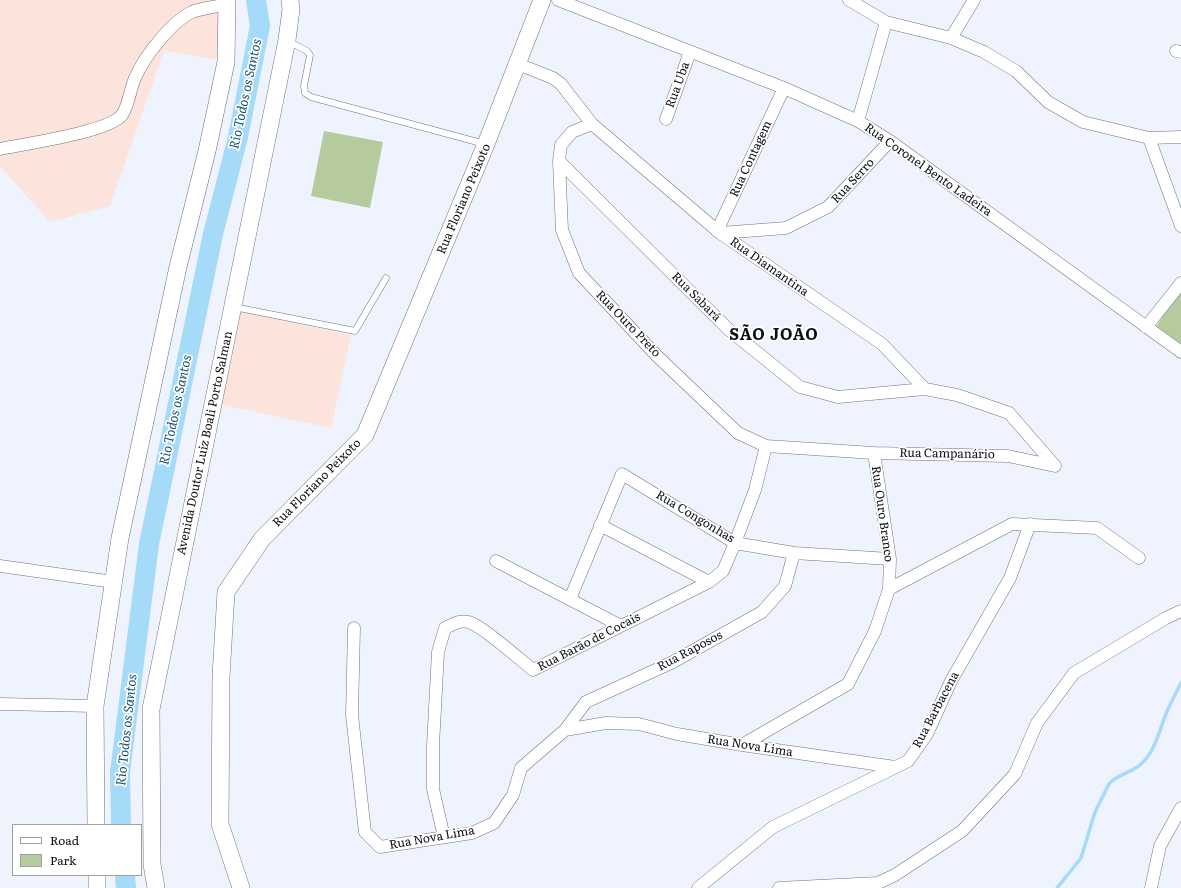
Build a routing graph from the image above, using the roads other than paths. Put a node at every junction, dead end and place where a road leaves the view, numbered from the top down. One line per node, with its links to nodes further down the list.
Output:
1 (290, 0): 9 (street, Avenida Doutor Luiz Boali Porto Salman)
2 (542, 0): 11 (street, Rua Floriano Peixoto)
3 (558, 0): 10 (street, Rua Coronel Bento Ladeira)
4 (849, 0): 7 (street)
5 (974, 0): 8 (street)
6 (227, 2): 20 (street); 41 (street)
7 (886, 22): 8 (street); 14 (street)
8 (951, 38): 17 (street)
9 (287, 40): 19 (lane); 26 (street, Avenida Doutor Luiz Boali Porto Salman)
10 (690, 52): 12 (street, Rua Coronel Bento Ladeira); 13 (street, Rua Uba)
11 (518, 64): 15 (street, Rua Diamantina); 19 (street, Rua Floriano Peixoto)
12 (784, 88): 14 (street, Rua Coronel Bento Ladeira); 23 (street, Rua Contagem)
13 (666, 119)
14 (858, 121): 18 (street, Rua Coronel Bento Ladeira)
15 (592, 124): 21 (street, Rua Ouro Preto); 23 (street, Rua Diamantina)
16 (1181, 137): 17 (street)
17 (1149, 138): 22 (street)
18 (890, 141): 23 (street, Rua Serro); 27 (street, Rua Coronel Bento Ladeira)
19 (486, 144): 59 (street, Rua Floriano Peixoto)
20 (0, 148)
21 (559, 161): 29 (street, Rua Sabará); 30 (street, Rua Ouro Preto)
22 (1181, 226)
23 (719, 232): 29 (street, Rua Diamantina)
24 (386, 278): 26 (lane)
25 (1181, 283): 27 (street)
26 (233, 306): 58 (street, Avenida Doutor Luiz Boali Porto Salman)
27 (1146, 327): 28 (street, Rua Coronel Bento Ladeira)
28 (1181, 352)
29 (926, 389): 32 (street, Rua Sabará)
30 (766, 446): 31 (street, Rua Campanário); 35 (street, Rua Barão de Cocais)
31 (874, 453): 32 (street, Rua Campanário); 38 (street, Rua Ouro Branco)
32 (1055, 466)
33 (1030, 524): 37 (street); 43 (street); 52 (street, Rua Barbacena)
34 (600, 525): 35 (street, Rua Congonhas); 42 (street); 44 (street)
35 (735, 543): 36 (street, Rua Congonhas); 42 (street, Rua Barão de Cocais)
36 (794, 553): 38 (street, Rua Congonhas); 50 (street, Rua Raposos)
37 (1139, 558)
38 (890, 559): 43 (street, Rua Ouro Branco)
39 (496, 561): 44 (street)
40 (0, 566): 41 (street)
41 (113, 582): 49 (street)
42 (709, 582): 46 (street, Rua Barão de Cocais)
43 (889, 588): 51 (street, Rua Ouro Branco)
44 (570, 599): 46 (street)
45 (1181, 611): 61 (street)
46 (621, 626): 55 (street, Rua Barão de Cocais)
47 (354, 628): 55 (street, Rua Nova Lima)
48 (0, 704): 49 (street)
49 (95, 706): 54 (street)
50 (565, 730): 51 (street, Rua Nova Lima); 55 (street, Rua Nova Lima)
51 (742, 745): 52 (street, Rua Nova Lima)
52 (895, 767): 60 (street, Rua Barbacena)
53 (1181, 808): 62 (street)
54 (96, 824)
55 (444, 837)
56 (97, 876): 57 (street)
57 (97, 888)
58 (156, 888)
59 (241, 888)
60 (698, 888)
61 (778, 888)
62 (1151, 888)

